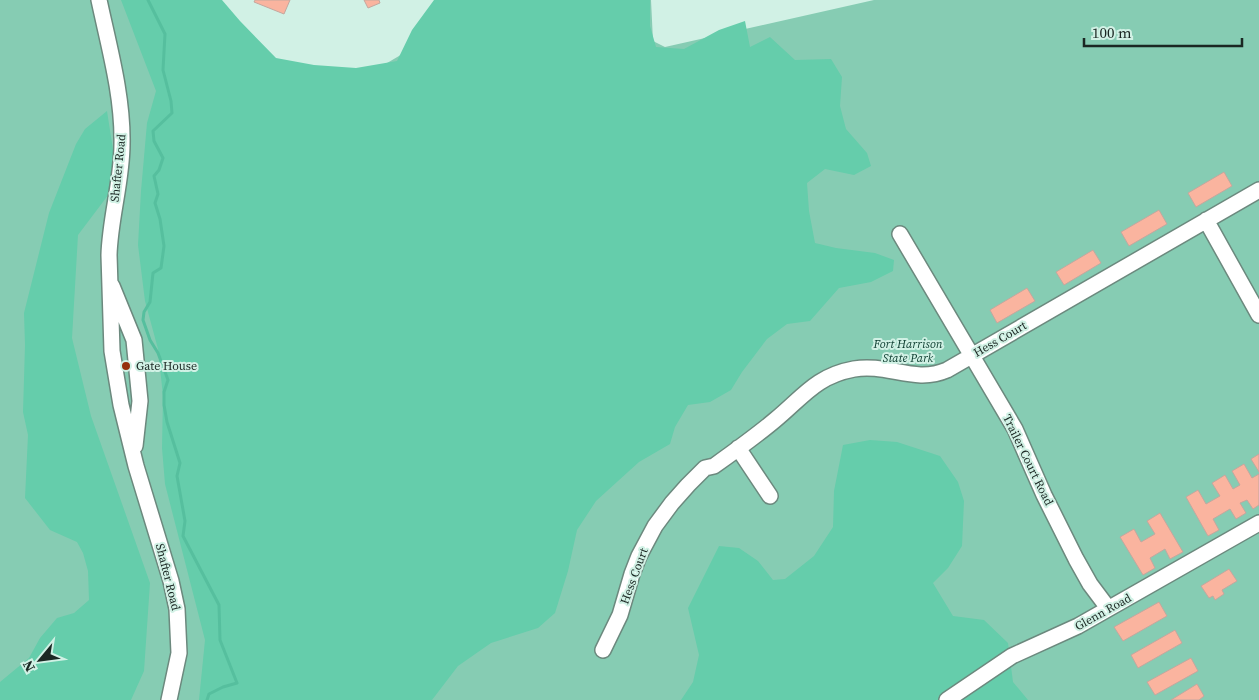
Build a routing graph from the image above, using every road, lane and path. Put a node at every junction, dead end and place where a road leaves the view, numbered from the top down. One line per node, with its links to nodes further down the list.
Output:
1 (100, 0): 5 (street, Shafter Road)
2 (1259, 190): 3 (street, Hess Court)
3 (1206, 220): 6 (street); 7 (street, Hess Court)
4 (900, 234): 7 (street, Trailer Court Road)
5 (109, 277): 9 (street, Shafter Road); 9 (street, Shafter Road)
6 (1259, 315)
7 (971, 356): 8 (street, Hess Court); 12 (street, Trailer Court Road)
8 (738, 448): 10 (street); 13 (street, Hess Court)
9 (134, 457): 14 (street, Shafter Road)
10 (770, 496)
11 (1259, 523): 12 (street, Glenn Road)
12 (1108, 608): 15 (street, Glenn Road)
13 (603, 650)
14 (168, 700)
15 (947, 700)

